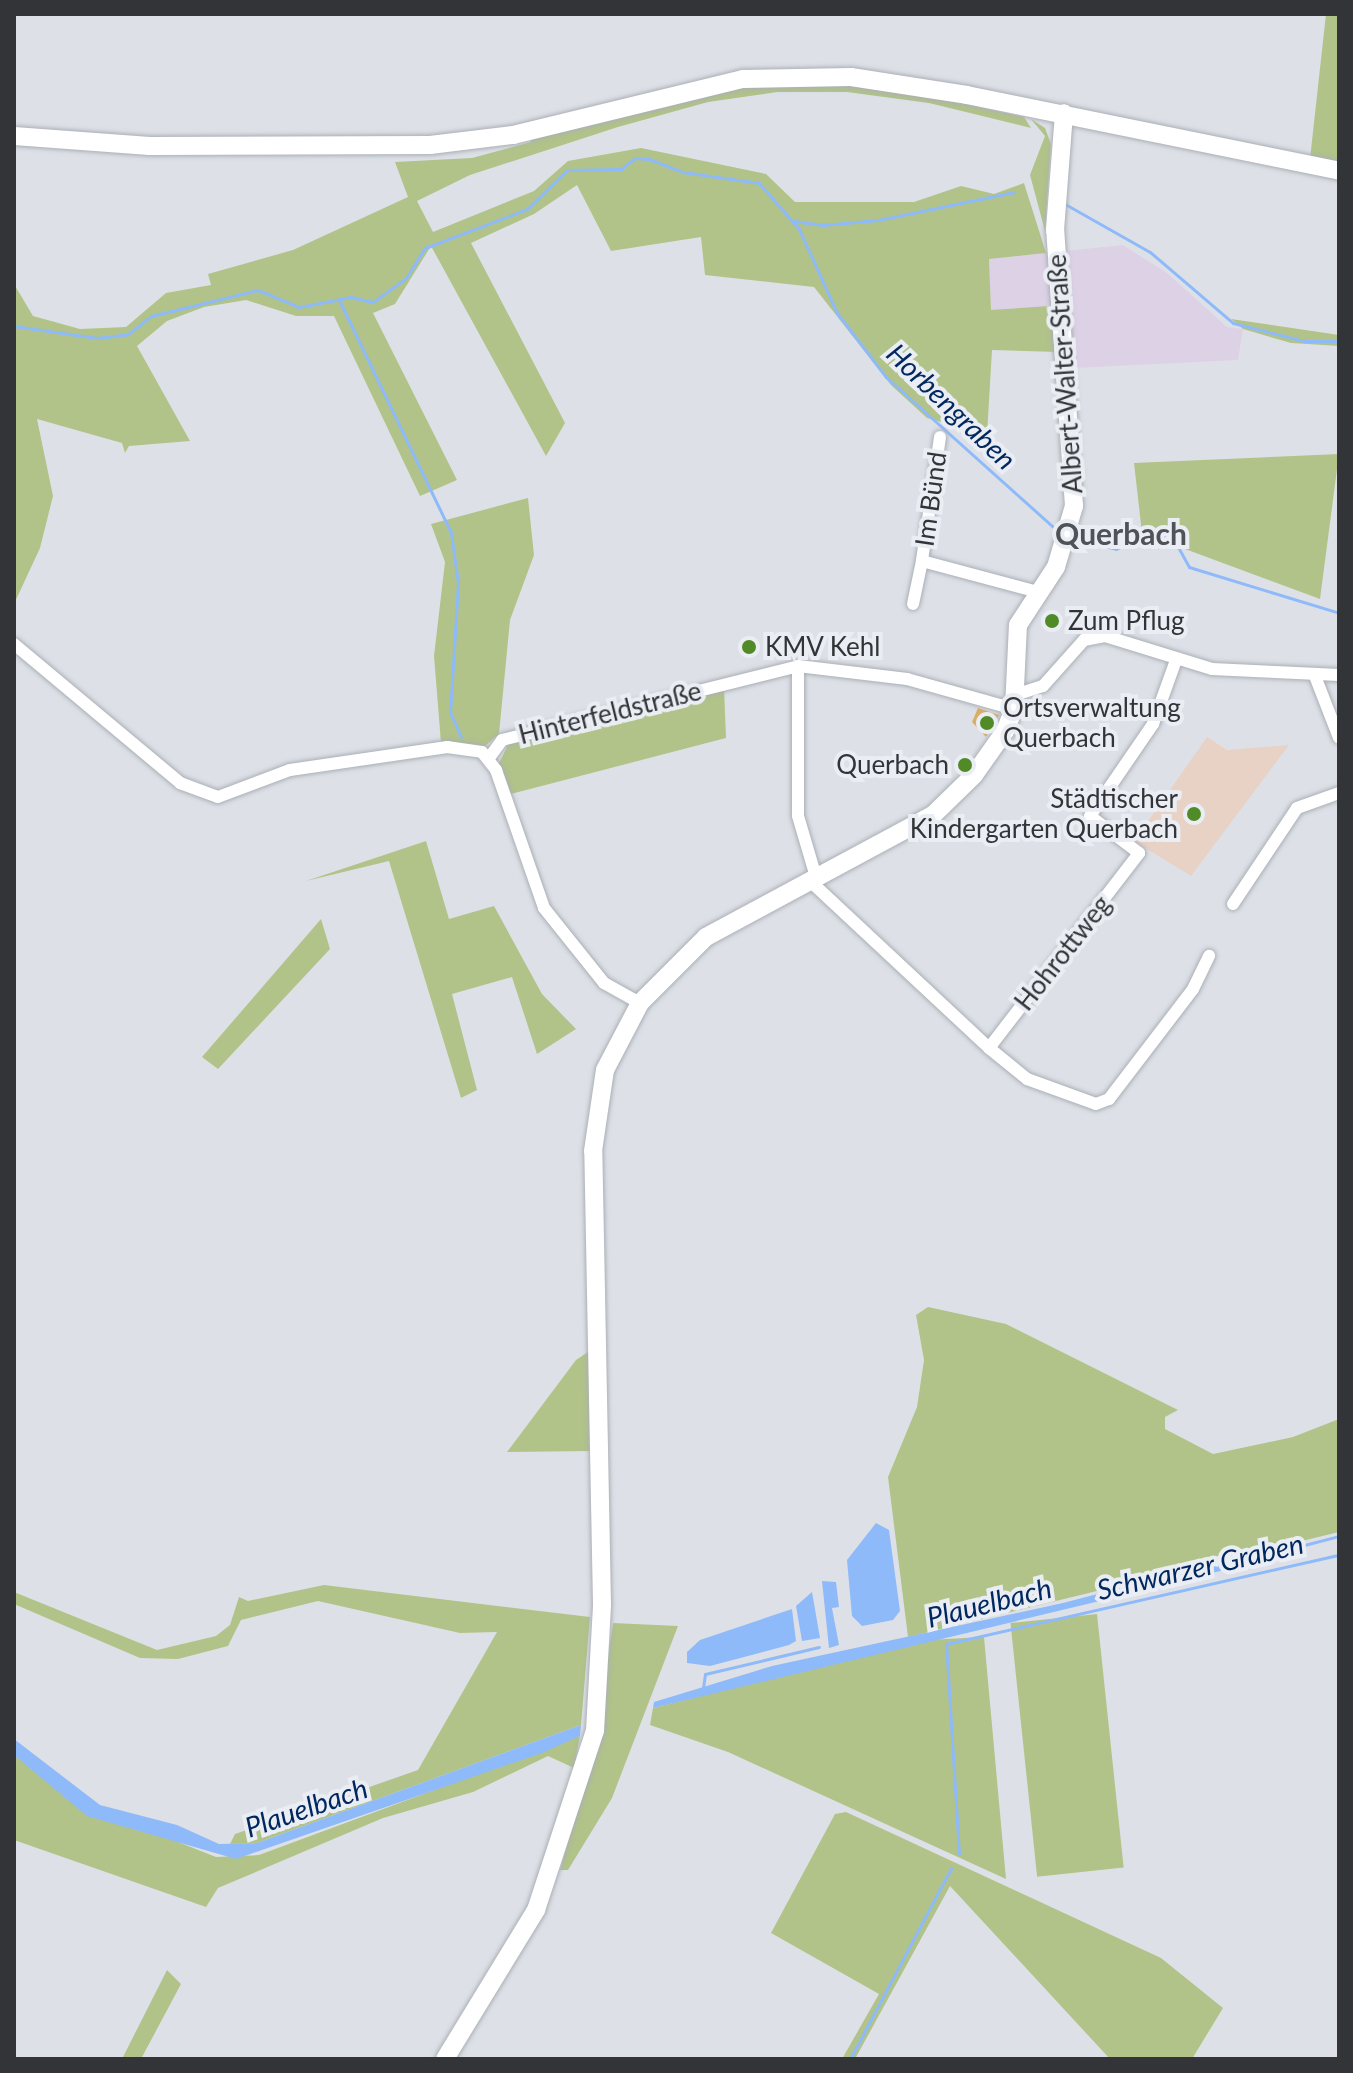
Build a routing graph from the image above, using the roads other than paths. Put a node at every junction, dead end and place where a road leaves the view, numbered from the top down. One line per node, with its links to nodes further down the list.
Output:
1 (1064, 113): 2 (street); 3 (street); 6 (street, Albert-Walter-Straße)
2 (14, 136)
3 (1339, 171)
4 (940, 437): 5 (street, Im Bünd)
5 (922, 561): 6 (street, Im Bünd); 7 (street, Im Bünd)
6 (1038, 592): 13 (street, Albert-Walter-Straße)
7 (913, 604)
8 (14, 644): 15 (street, Hinterfeldstraße)
9 (1176, 660): 12 (street); 13 (street); 21 (street, Hohrottweg)
10 (798, 666): 13 (street, Hinterfeldstraße); 15 (street, Hinterfeldstraße); 17 (street)
11 (1339, 675): 12 (street)
12 (1315, 676): 14 (street)
13 (1015, 702): 17 (street)
14 (1339, 738)
15 (489, 758): 20 (street)
16 (1339, 793): 18 (street)
17 (812, 878): 20 (street); 21 (street)
18 (1233, 904)
19 (1209, 956): 21 (street)
20 (640, 1003): 22 (street)
21 (989, 1048)
22 (445, 2059)

